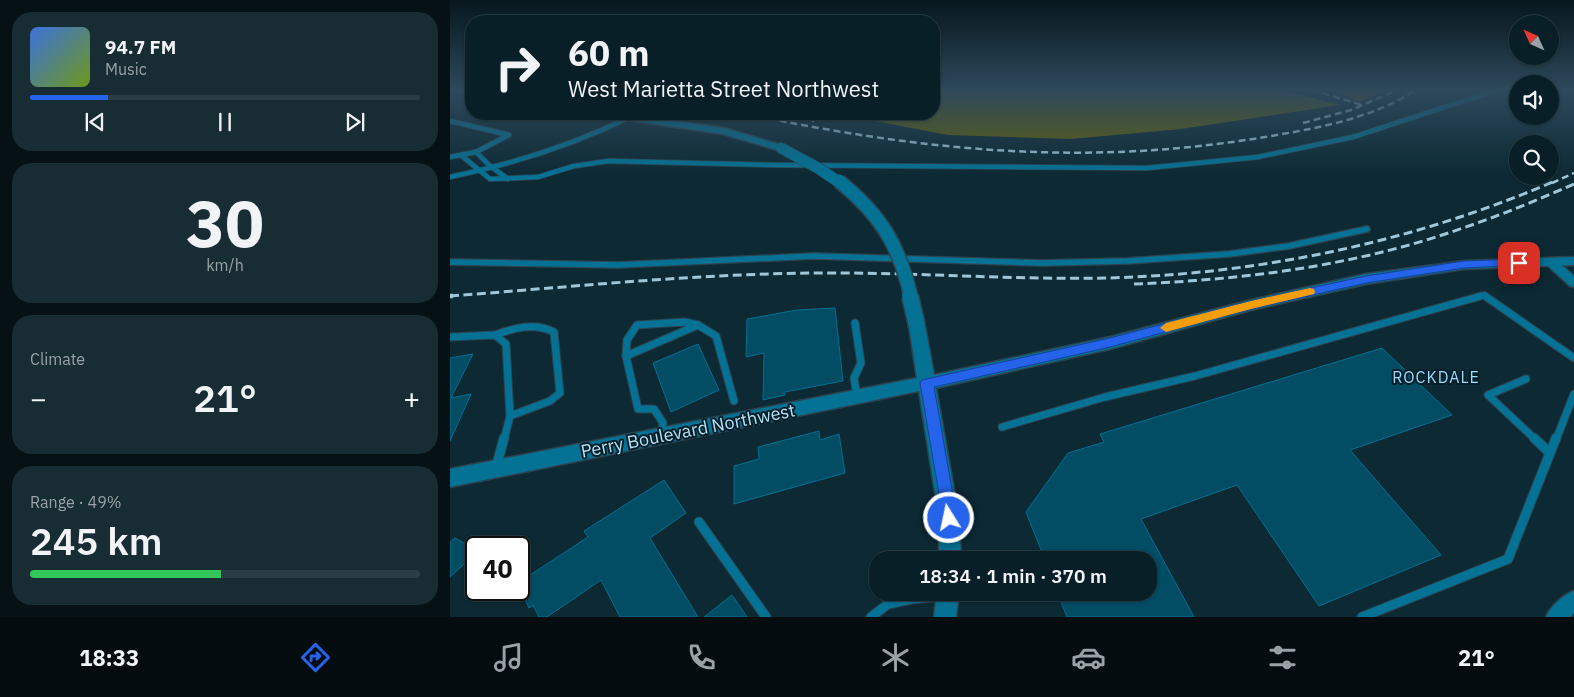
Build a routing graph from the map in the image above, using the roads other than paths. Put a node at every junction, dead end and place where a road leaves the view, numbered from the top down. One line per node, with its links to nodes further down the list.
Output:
1 (1409, 119): 11 (lane)
2 (624, 120): 8 (lane)
3 (650, 120): 24 (street, bridge)
4 (450, 121): 5 (lane)
5 (476, 152): 6 (lane); 8 (lane)
6 (462, 156): 7 (lane); 9 (lane)
7 (450, 157)
8 (491, 166): 9 (lane); 11 (lane)
9 (477, 170): 10 (lane); 11 (lane)
10 (450, 176)
11 (508, 179)
12 (1367, 229): 14 (lane)
13 (1574, 261): 15 (street, Perry Boulevard Northwest)
14 (450, 262)
15 (1551, 262): 16 (street); 24 (street, Perry Boulevard Northwest)
16 (1574, 283)
17 (855, 323): 26 (lane)
18 (698, 325): 21 (lane); 21 (lane); 27 (lane)
19 (495, 335): 20 (lane); 28 (lane); 28 (lane)
20 (450, 338)
21 (626, 356): 30 (lane)
22 (1574, 358): 29 (lane)
23 (1526, 379): 31 (lane)
24 (927, 383): 26 (street, Perry Boulevard Northwest); 35 (street)
25 (1574, 394): 31 (lane)
26 (856, 397): 30 (street, Perry Boulevard Northwest)
27 (734, 400)
28 (510, 416): 32 (lane)
29 (1002, 427)
30 (662, 436): 32 (street, Perry Boulevard Northwest)
31 (1550, 453): 40 (lane)
32 (496, 469): 33 (street, Perry Boulevard Northwest)
33 (450, 478)
34 (700, 522): 38 (lane)
35 (950, 551)
36 (1574, 600): 41 (street)
37 (947, 602): 39 (lane)
38 (766, 617)
39 (871, 617)
40 (1362, 617)
41 (1556, 617)

